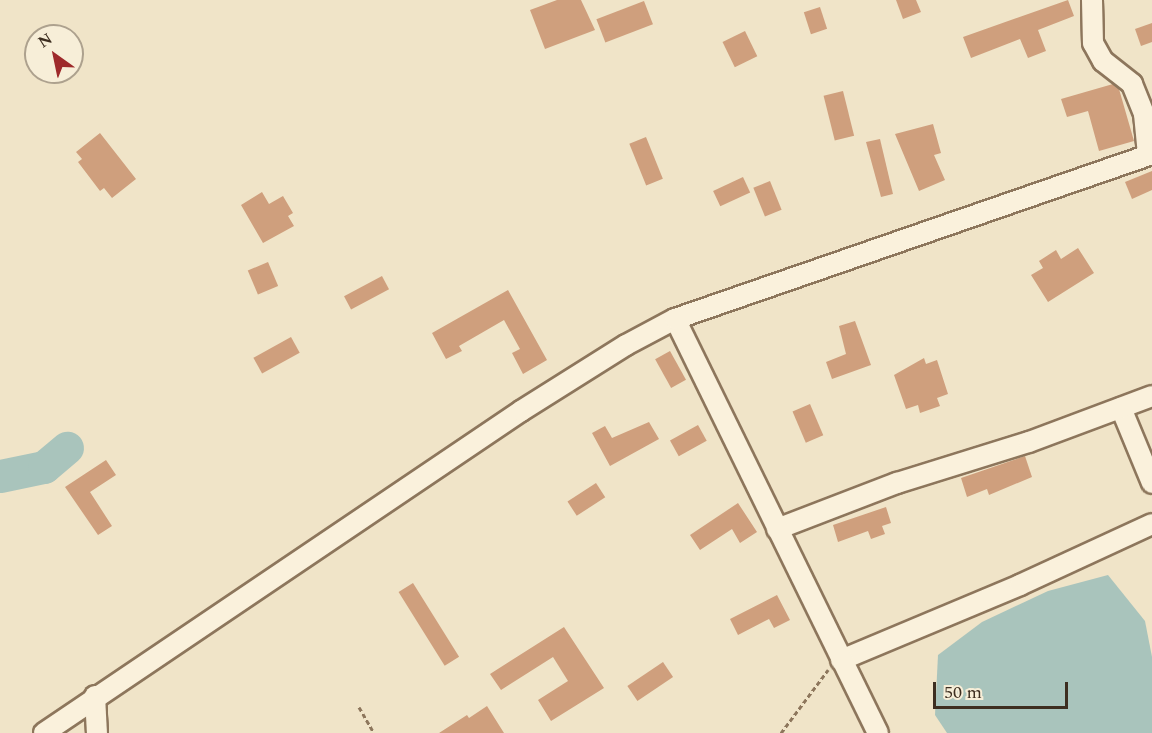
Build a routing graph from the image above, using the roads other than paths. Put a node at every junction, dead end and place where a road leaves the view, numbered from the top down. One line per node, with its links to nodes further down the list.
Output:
1 (1092, 0): 2 (street)
2 (1150, 155): 3 (street)
3 (675, 319): 8 (street); 10 (street)
4 (1152, 396): 5 (street)
5 (1121, 408): 6 (street); 8 (street)
6 (1152, 483)
7 (1152, 524): 9 (street)
8 (777, 529): 9 (street)
9 (841, 660): 13 (street)
10 (95, 696): 11 (street); 12 (street)
11 (44, 733)
12 (97, 733)
13 (878, 733)

